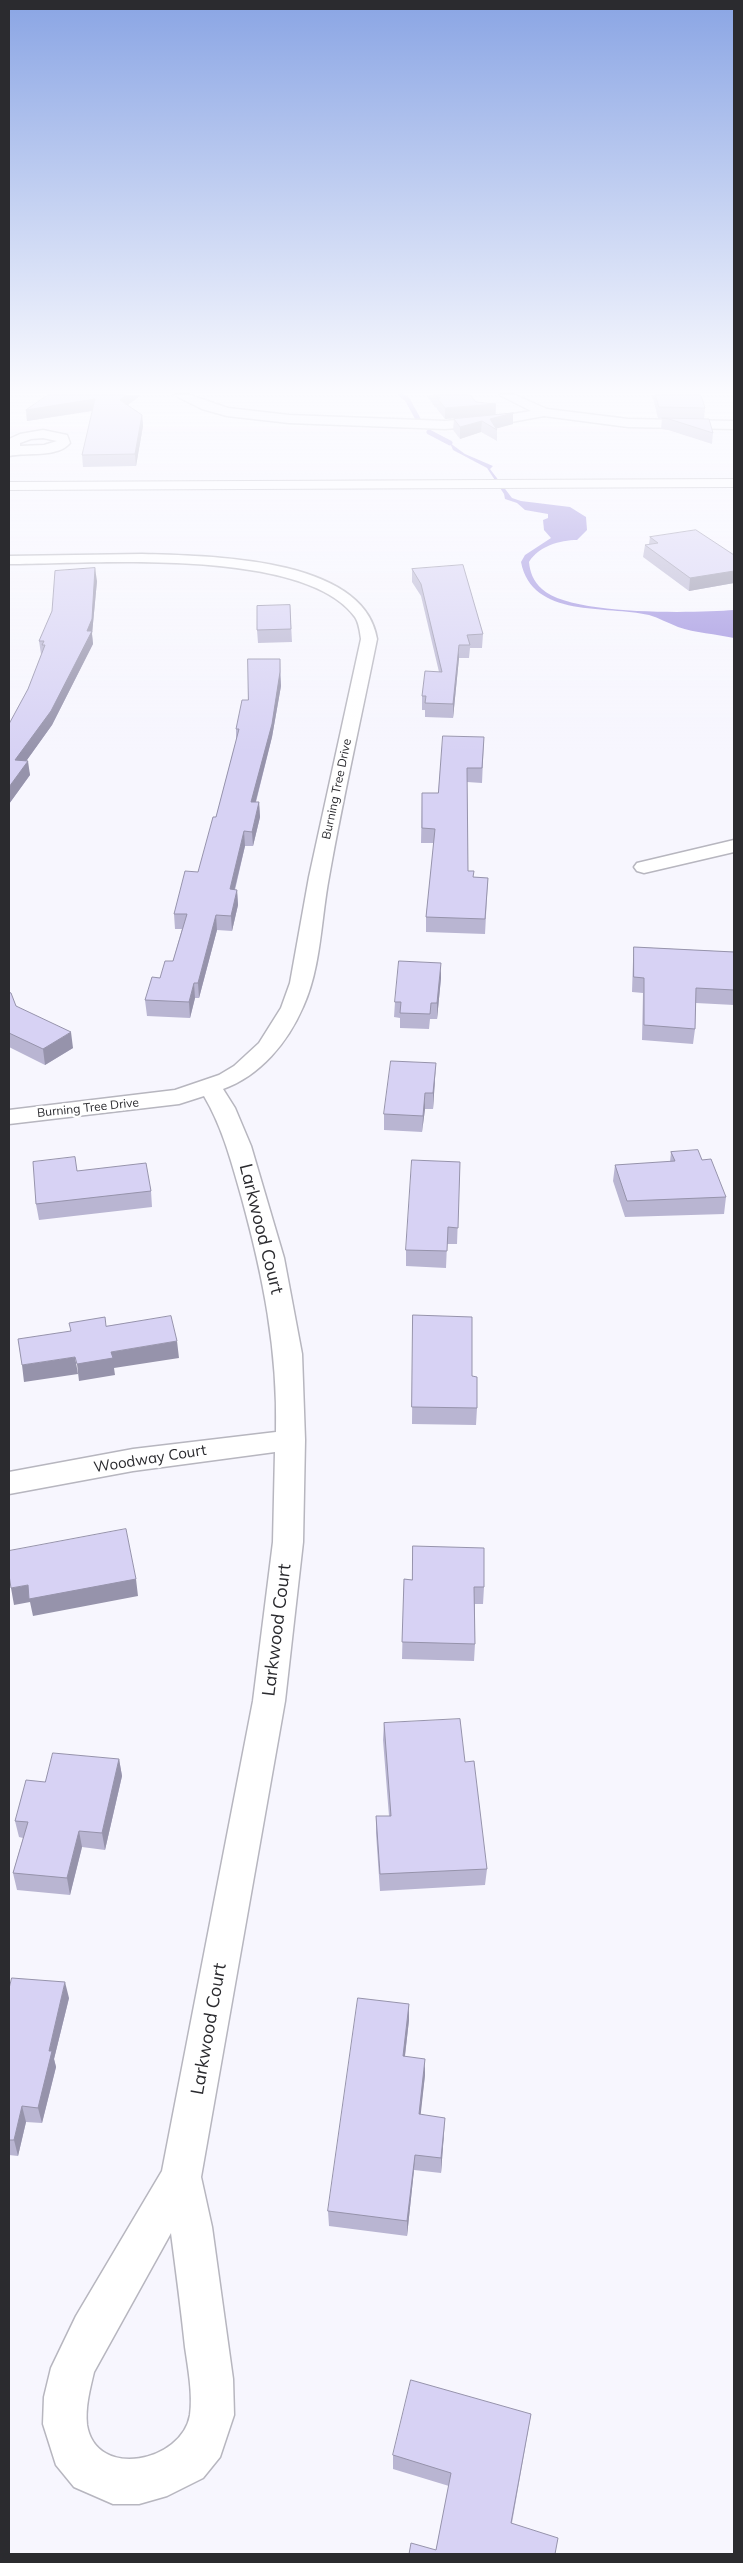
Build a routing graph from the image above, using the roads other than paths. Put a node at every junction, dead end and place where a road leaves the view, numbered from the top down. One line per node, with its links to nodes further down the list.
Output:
1 (9, 560): 4 (street, Burning Tree Drive)
2 (734, 846): 3 (street)
3 (644, 867)
4 (211, 1088): 5 (street, Burning Tree Drive); 6 (street, Larkwood Court)
5 (9, 1117)
6 (291, 1440): 7 (street, Woodway Court); 8 (street, Larkwood Court)
7 (9, 1483)
8 (181, 2177): 8 (street, Larkwood Court)

